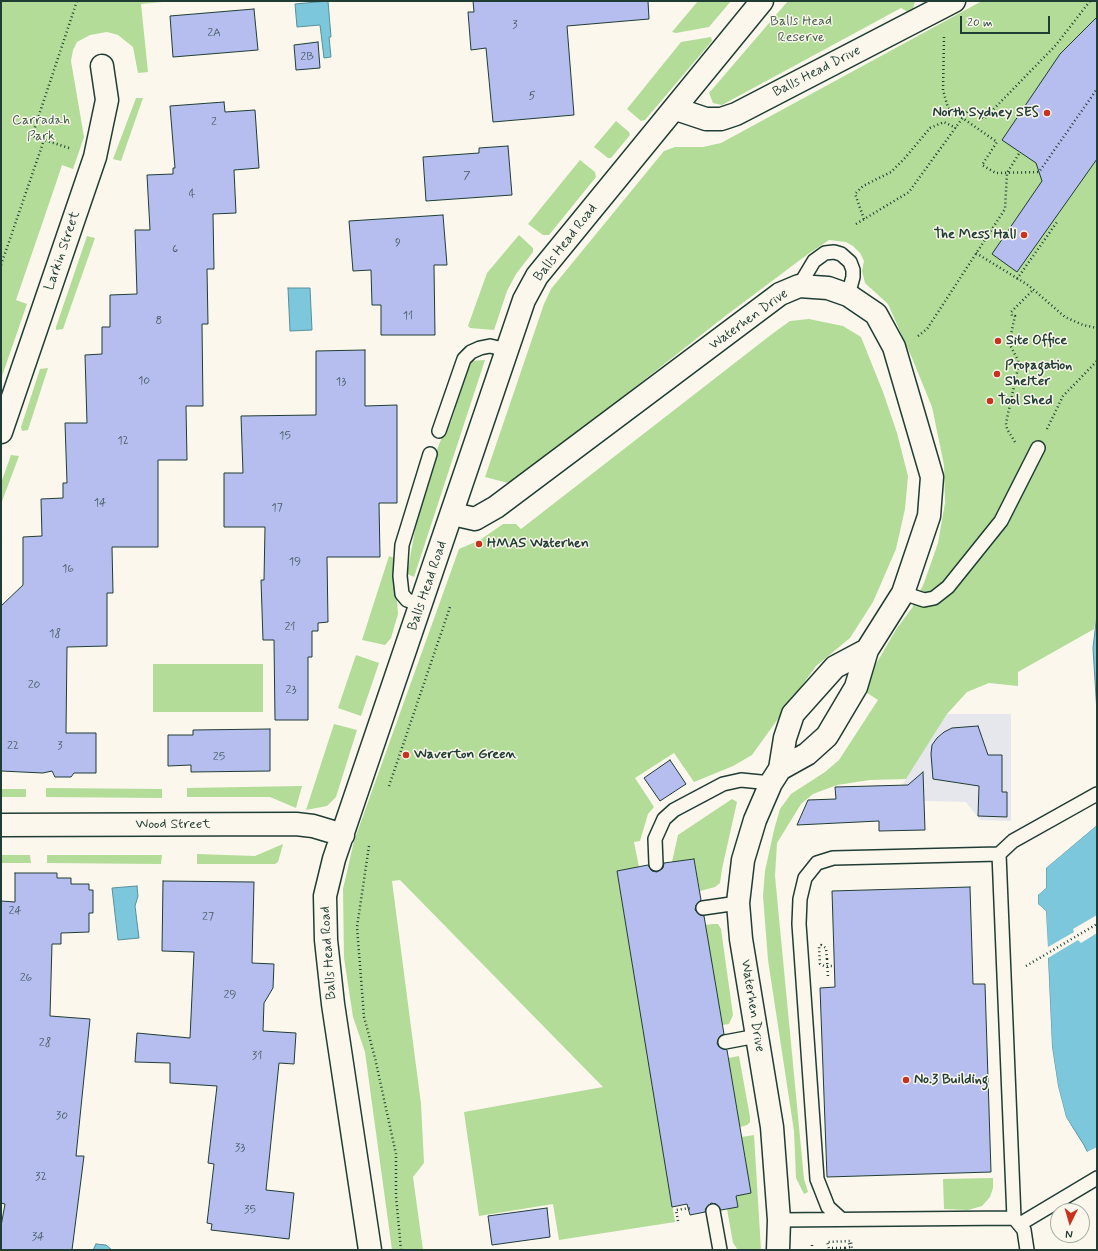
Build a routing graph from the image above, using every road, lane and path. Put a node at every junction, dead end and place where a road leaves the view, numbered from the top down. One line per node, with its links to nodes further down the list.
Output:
1 (77, 1): 11 (path)
2 (762, 1): 8 (street, Balls Head Road)
3 (954, 1): 8 (street, Balls Head Drive)
4 (1090, 1): 9 (path)
5 (945, 40): 9 (path)
6 (102, 66): 29 (street, Larkin Street)
7 (1097, 89): 14 (path)
8 (676, 109): 26 (street, Balls Head Road)
9 (962, 119): 10 (path); 14 (path)
10 (956, 128): 15 (path); 15 (path)
11 (44, 140): 12 (path); 19 (path)
12 (71, 149)
13 (1020, 152): 14 (path)
14 (1007, 173): 18 (path)
15 (864, 219): 17 (path)
16 (1057, 222): 20 (path)
17 (856, 224)
18 (976, 253): 20 (path); 25 (path)
19 (1, 265)
20 (1017, 279): 22 (path)
21 (799, 286): 23 (street, Waterhen Drive); 23 (lane); 33 (street, Waterhen Drive)
22 (1033, 290): 24 (path); 30 (path)
23 (848, 295): 25 (street, Waterhen Drive)
24 (1097, 328)
25 (894, 347): 34 (street, Waterhen Drive)
26 (507, 350): 28 (lane); 33 (street, Balls Head Road)
27 (1097, 361): 31 (path)
28 (439, 430)
29 (1, 432)
30 (1014, 445)
31 (1038, 448): 34 (lane)
32 (430, 454): 36 (lane)
33 (453, 514): 36 (street, Balls Head Road)
34 (903, 593): 37 (street, Waterhen Drive)
35 (452, 600): 39 (path)
36 (422, 605): 42 (street, Balls Head Road)
37 (867, 650): 38 (street, Waterhen Drive); 38 (street, Waterhen Drive)
38 (776, 776): 45 (lane); 46 (street, Waterhen Drive)
39 (388, 789)
40 (1097, 794): 44 (lane)
41 (1, 825): 42 (street, Wood Street)
42 (343, 835): 62 (street, Balls Head Road)
43 (370, 840): 63 (path)
44 (999, 854): 57 (lane); 60 (lane)
45 (656, 864)
46 (738, 903): 47 (lane); 52 (street, Waterhen Drive)
47 (703, 908)
48 (1097, 924): 50 (path)
49 (834, 966): 51 (path, bridge)
50 (1022, 969)
51 (828, 978)
52 (757, 1036): 53 (lane); 58 (street, Waterhen Drive)
53 (725, 1042)
54 (1097, 1178): 60 (lane)
55 (688, 1208): 59 (path)
56 (713, 1211): 64 (lane)
57 (840, 1218): 58 (lane); 60 (lane)
58 (779, 1220): 65 (street, Waterhen Drive)
59 (678, 1221)
60 (1017, 1221): 67 (lane)
61 (845, 1248): 66 (path, bridge)
62 (370, 1250)
63 (401, 1250)
64 (720, 1250)
65 (778, 1250)
66 (852, 1250)
67 (1026, 1250)

